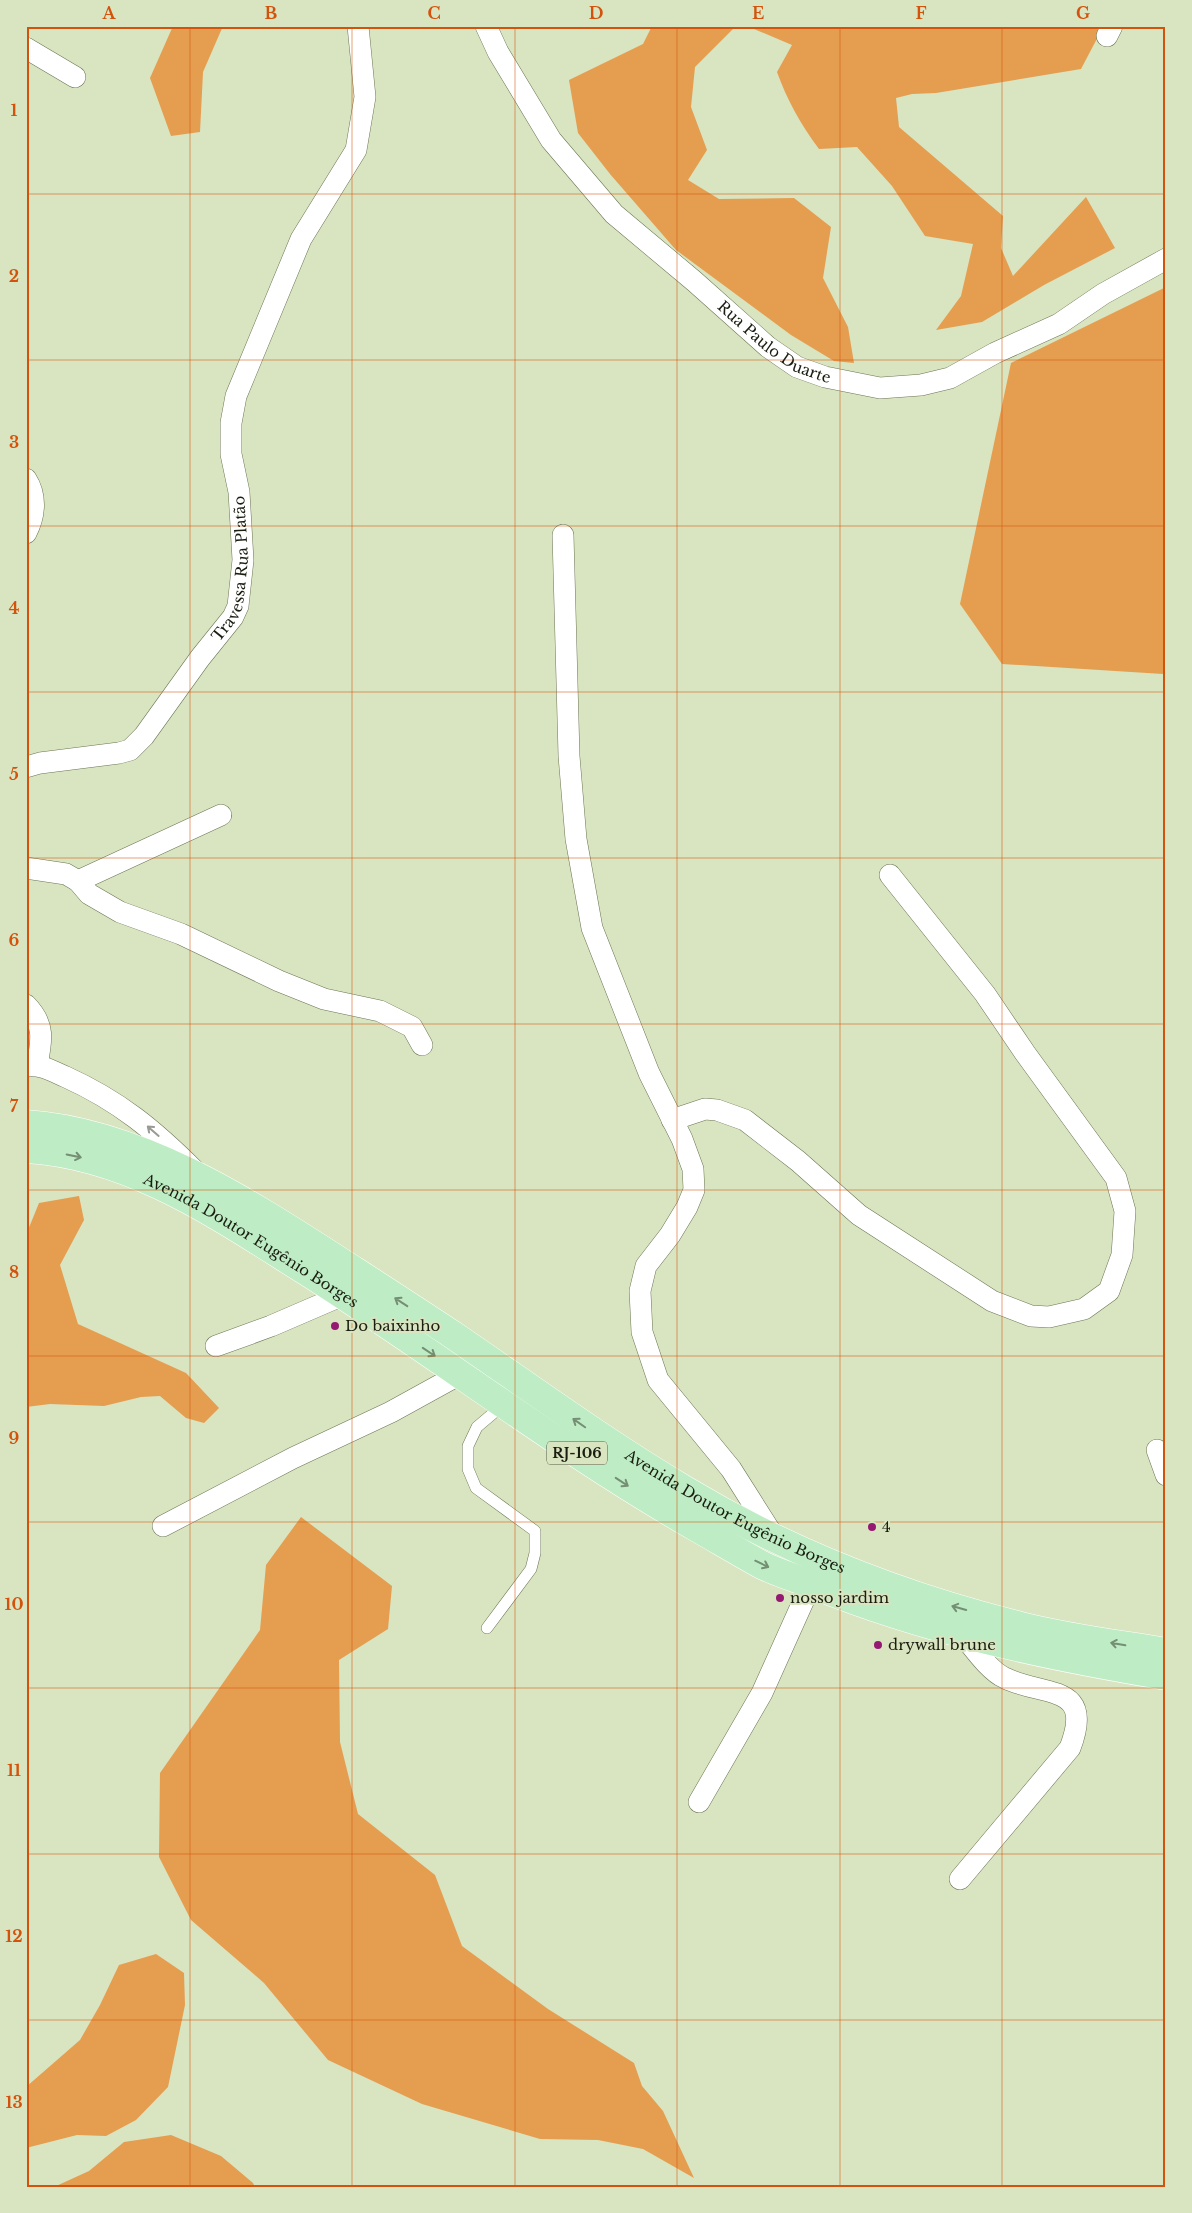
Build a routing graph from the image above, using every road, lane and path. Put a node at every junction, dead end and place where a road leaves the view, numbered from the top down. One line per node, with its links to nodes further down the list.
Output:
1 (358, 26): 9 (street, Travessa Rua Platão)
2 (486, 26): 5 (street, Rua Paulo Duarte)
3 (26, 48): 4 (street)
4 (75, 77)
5 (1166, 259)
6 (26, 479): 7 (street)
7 (26, 533)
8 (563, 535): 17 (street)
9 (26, 767)
10 (221, 815): 13 (street)
11 (26, 868): 13 (street)
12 (890, 874): 17 (street)
13 (78, 881): 15 (street)
14 (26, 1005): 16 (street)
15 (422, 1045)
16 (32, 1066): 20 (street, one-way to 16)
17 (672, 1120): 28 (street)
18 (26, 1124): 20 (highway, Avenida Doutor Eugênio Borges / RJ-106)
19 (26, 1149): 21 (highway, Avenida Doutor Eugênio Borges / RJ-106, one-way to 21)
20 (201, 1176): 28 (highway, Avenida Doutor Eugênio Borges / RJ-106, one-way to 20)
21 (344, 1295): 22 (street); 23 (highway, Avenida Doutor Eugênio Borges / RJ-106, one-way to 23)
22 (216, 1346)
23 (460, 1374): 24 (highway, Avenida Doutor Eugênio Borges / RJ-106); 27 (street)
24 (504, 1404): 29 (highway, Avenida Doutor Eugênio Borges / RJ-106, one-way to 29); 30 (lane)
25 (1157, 1450): 26 (street)
26 (1166, 1475)
27 (163, 1526)
28 (774, 1537): 32 (highway, Avenida Doutor Eugênio Borges / RJ-106, one-way to 28)
29 (812, 1584): 31 (highway, Avenida Doutor Eugênio Borges / RJ-106); 34 (street)
30 (487, 1628)
31 (962, 1634): 33 (highway, Avenida Doutor Eugênio Borges / RJ-106); 35 (street)
32 (1166, 1652)
33 (1166, 1676)
34 (699, 1802)
35 (960, 1879)

